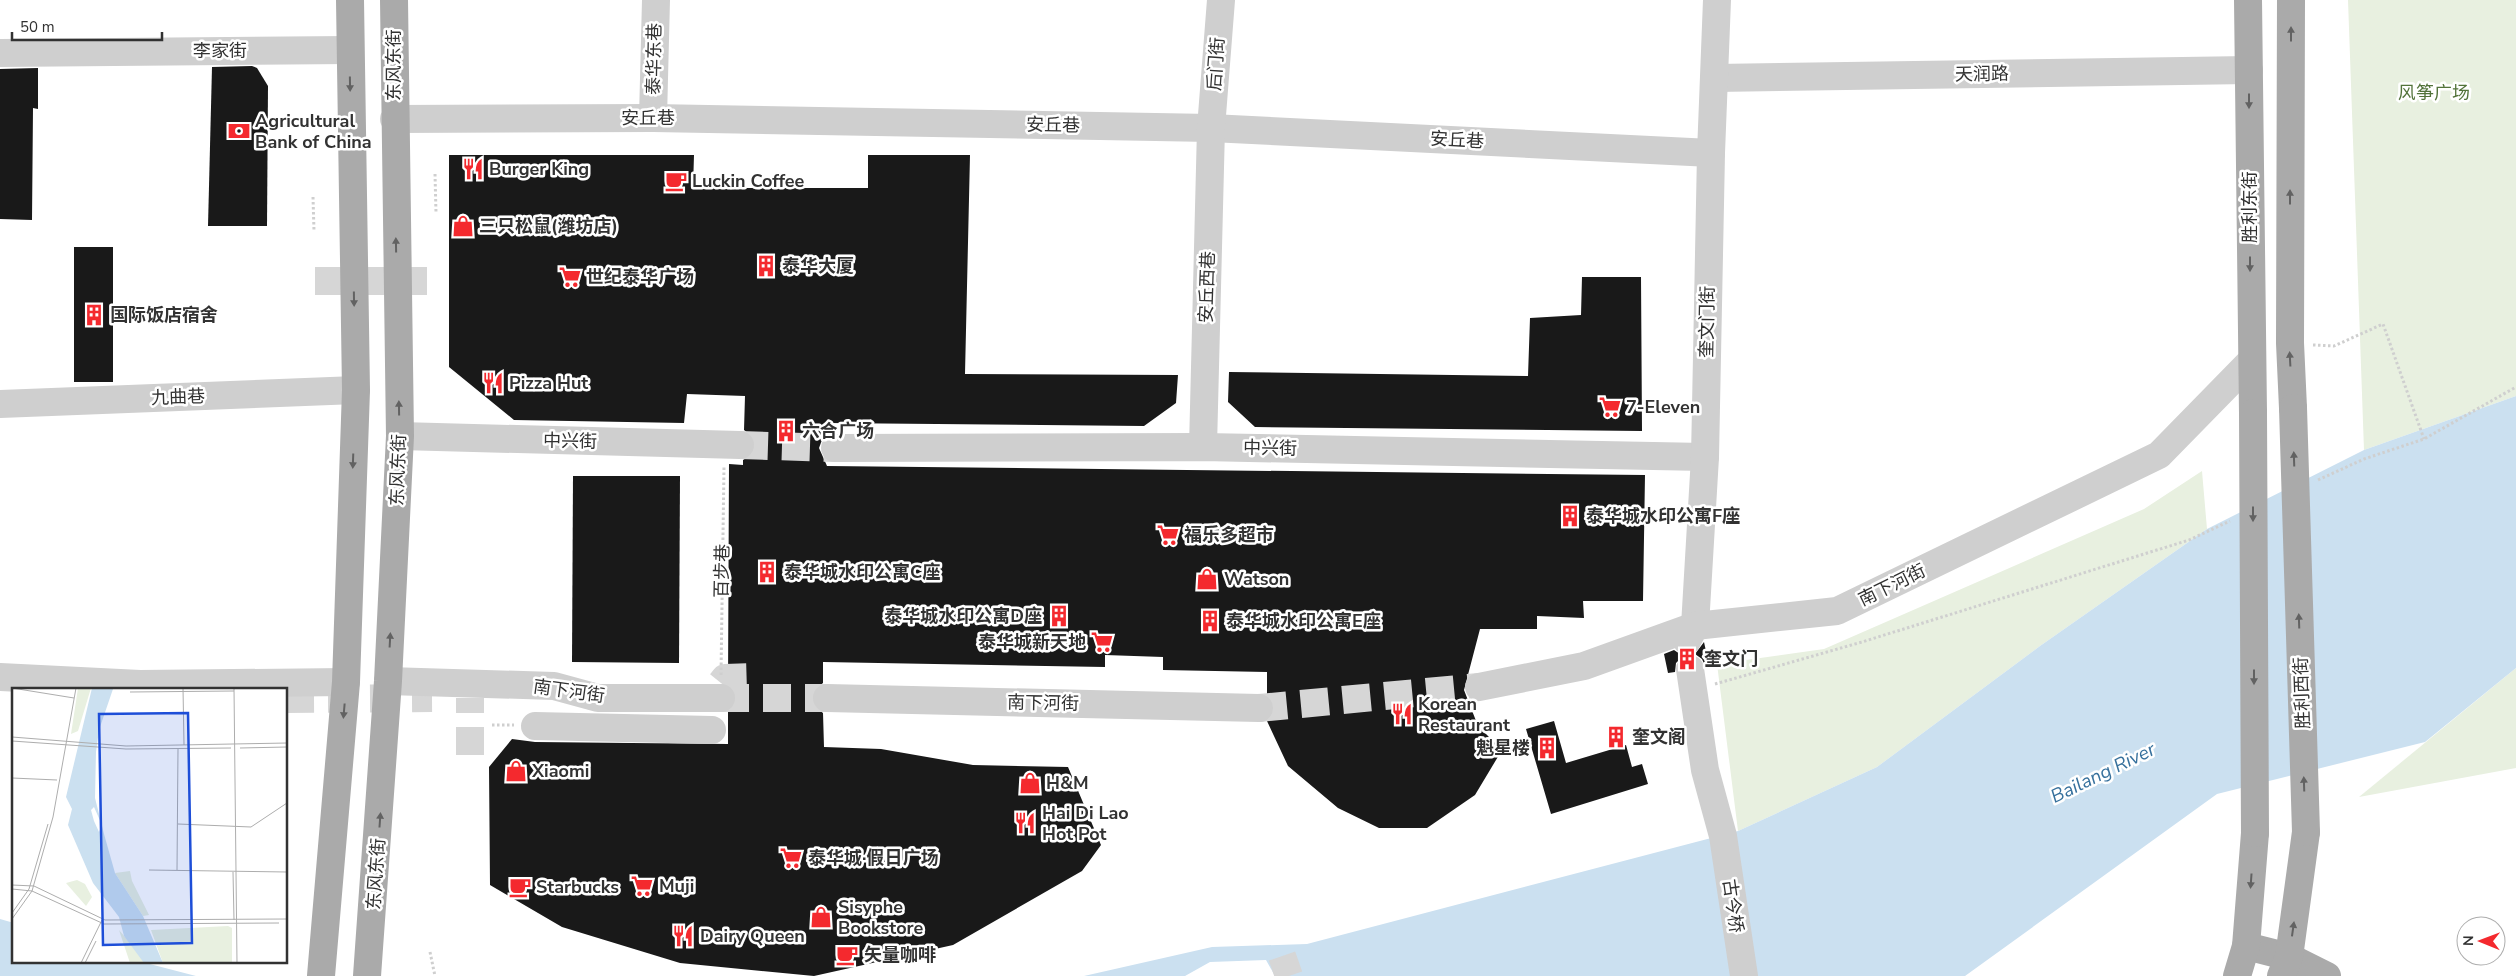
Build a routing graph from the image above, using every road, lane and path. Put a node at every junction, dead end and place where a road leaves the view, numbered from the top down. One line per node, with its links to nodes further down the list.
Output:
1 (350, 0): 8 (main road)
2 (394, 0): 13 (main road, 东风东街)
3 (656, 0): 12 (street, 泰华东巷)
4 (1221, 0): 14 (street, 后门街)
5 (1717, 0): 11 (street, 奎文门街)
6 (2248, 0): 10 (main road, 胜利东街)
7 (2292, 0): 20 (main road, one-way to 7)
8 (350, 50): 9 (street, 李家街); 23 (main road, one-way to 23)
9 (0, 52)
10 (2249, 70): 11 (street, 天润路); 21 (main road, 胜利东街, one-way to 21)
11 (1715, 78): 15 (street, 奎文门街)
12 (653, 118): 13 (street, 安丘巷); 14 (street, 安丘巷)
13 (394, 119): 25 (main road, 东风东街, one-way to 13)
14 (1211, 128): 15 (street, 安丘巷); 28 (street, 安丘西巷)
15 (1711, 153): 30 (street, 奎文门街)
16 (435, 174): 18 (path)
17 (313, 197): 19 (path)
18 (436, 213)
19 (314, 231)
20 (2290, 343): 26 (path); 49 (main road, 胜利西街, one-way to 20, bridge)
21 (2251, 361): 33 (street, 南下河街); 47 (main road, 胜利东街, one-way to 47, bridge)
22 (2516, 387): 26 (path)
23 (356, 390): 24 (street, 九曲巷); 36 (main road, one-way to 36)
24 (0, 404)
25 (400, 436): 27 (street, 中兴街); 35 (main road, 东风东街, one-way to 25)
26 (2424, 439): 31 (path)
27 (732, 445): 39 (path, 百步巷)
28 (1203, 447): 29 (street, 中兴街); 30 (street, 中兴街)
29 (836, 448)
30 (1705, 457): 33 (street, 奎文门街)
31 (2312, 483)
32 (2233, 519): 33 (path)
33 (1691, 657): 38 (street, 南下河街); 46 (street, 奎文门街)
34 (0, 678): 37 (street)
35 (388, 681): 41 (street, 南下河街); 52 (main road, 东风东街, one-way to 35)
36 (346, 682): 37 (street); 51 (main road, one-way to 51)
37 (147, 687)
38 (1479, 687)
39 (721, 691): 41 (street, 南下河街)
40 (432, 698): 41 (street)
41 (598, 698)
42 (827, 698): 43 (street, 南下河街)
43 (1259, 708)
44 (535, 726): 45 (street)
45 (712, 730)
46 (1723, 836): 54 (street, 古今桥)
47 (2246, 946): 49 (main road); 50 (main road)
48 (430, 952): 53 (path)
49 (2285, 966): 55 (main road)
50 (2240, 975)
51 (321, 976)
52 (368, 976)
53 (435, 976)
54 (1744, 976)
55 (2327, 976)

